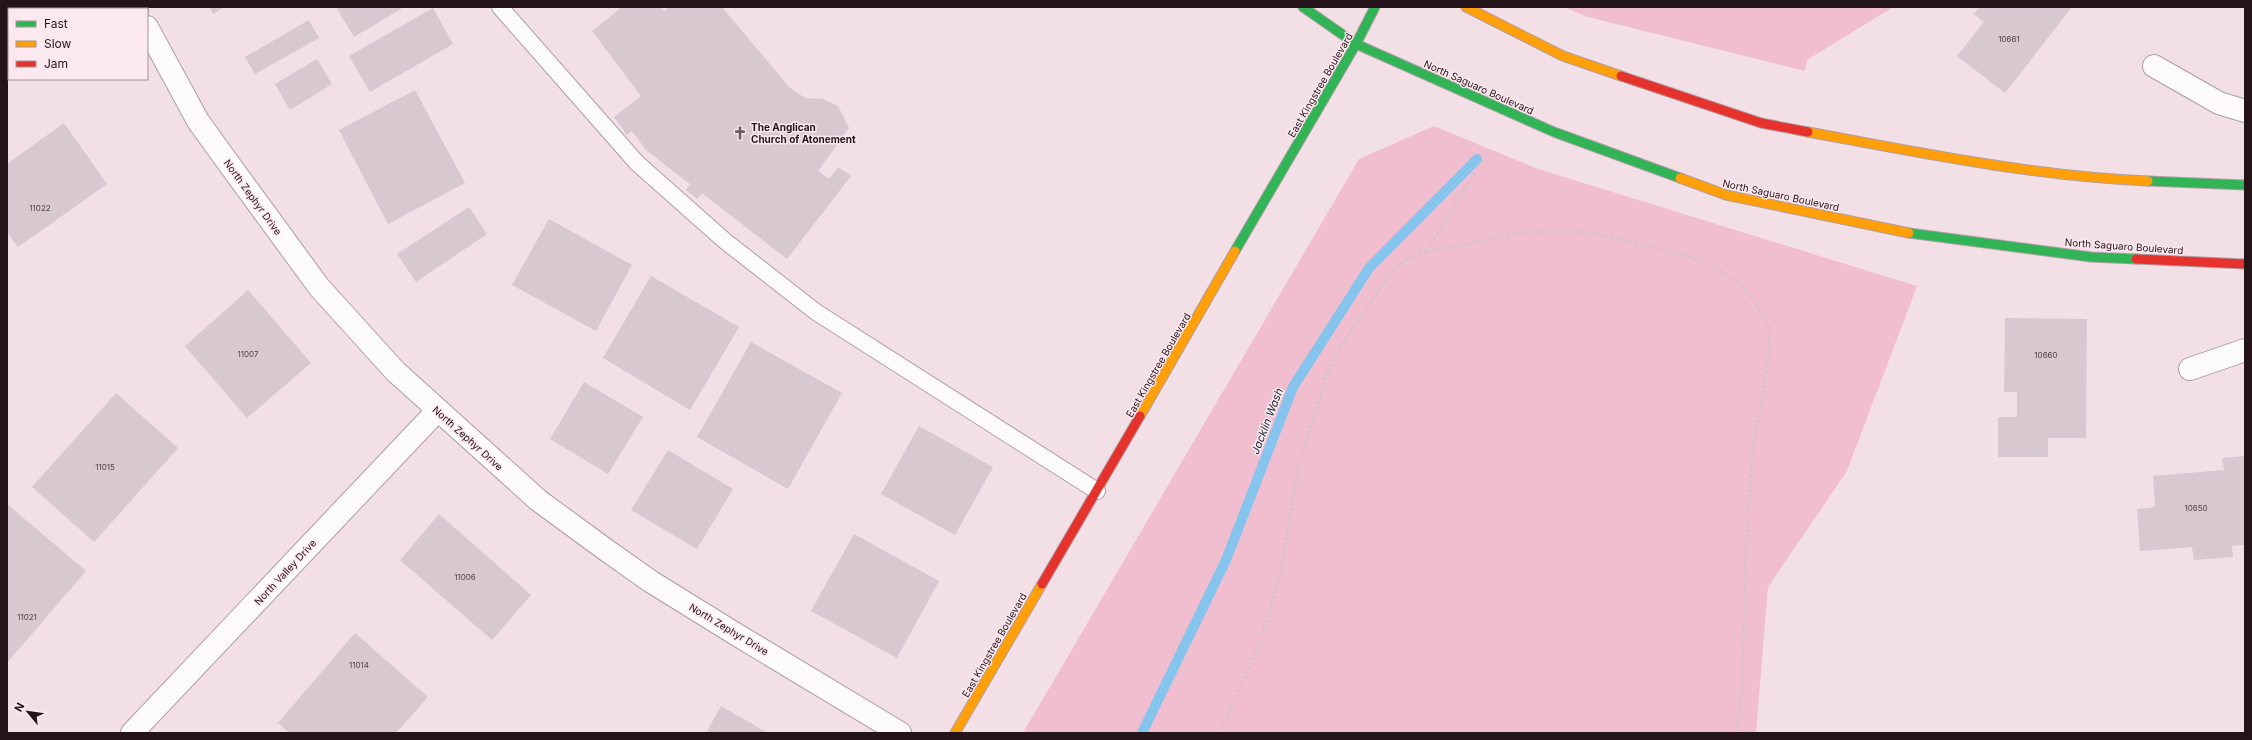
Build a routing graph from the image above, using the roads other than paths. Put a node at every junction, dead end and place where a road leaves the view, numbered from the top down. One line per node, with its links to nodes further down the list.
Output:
1 (500, 7): 14 (lane)
2 (1303, 7): 6 (main road, North Saguaro Boulevard)
3 (1375, 7): 6 (main road, East Kingstree Boulevard)
4 (1466, 7): 9 (main road)
5 (148, 29): 13 (street, North Zephyr Drive)
6 (1356, 44): 10 (main road, North Saguaro Boulevard); 14 (main road, East Kingstree Boulevard)
7 (2154, 66): 8 (street)
8 (2245, 112)
9 (2245, 185)
10 (2245, 264)
11 (2245, 350): 12 (street)
12 (2190, 369)
13 (437, 411): 15 (street, North Valley Drive); 16 (street, North Zephyr Drive)
14 (1097, 491): 17 (main road, East Kingstree Boulevard)
15 (132, 733)
16 (900, 733)
17 (956, 733)

